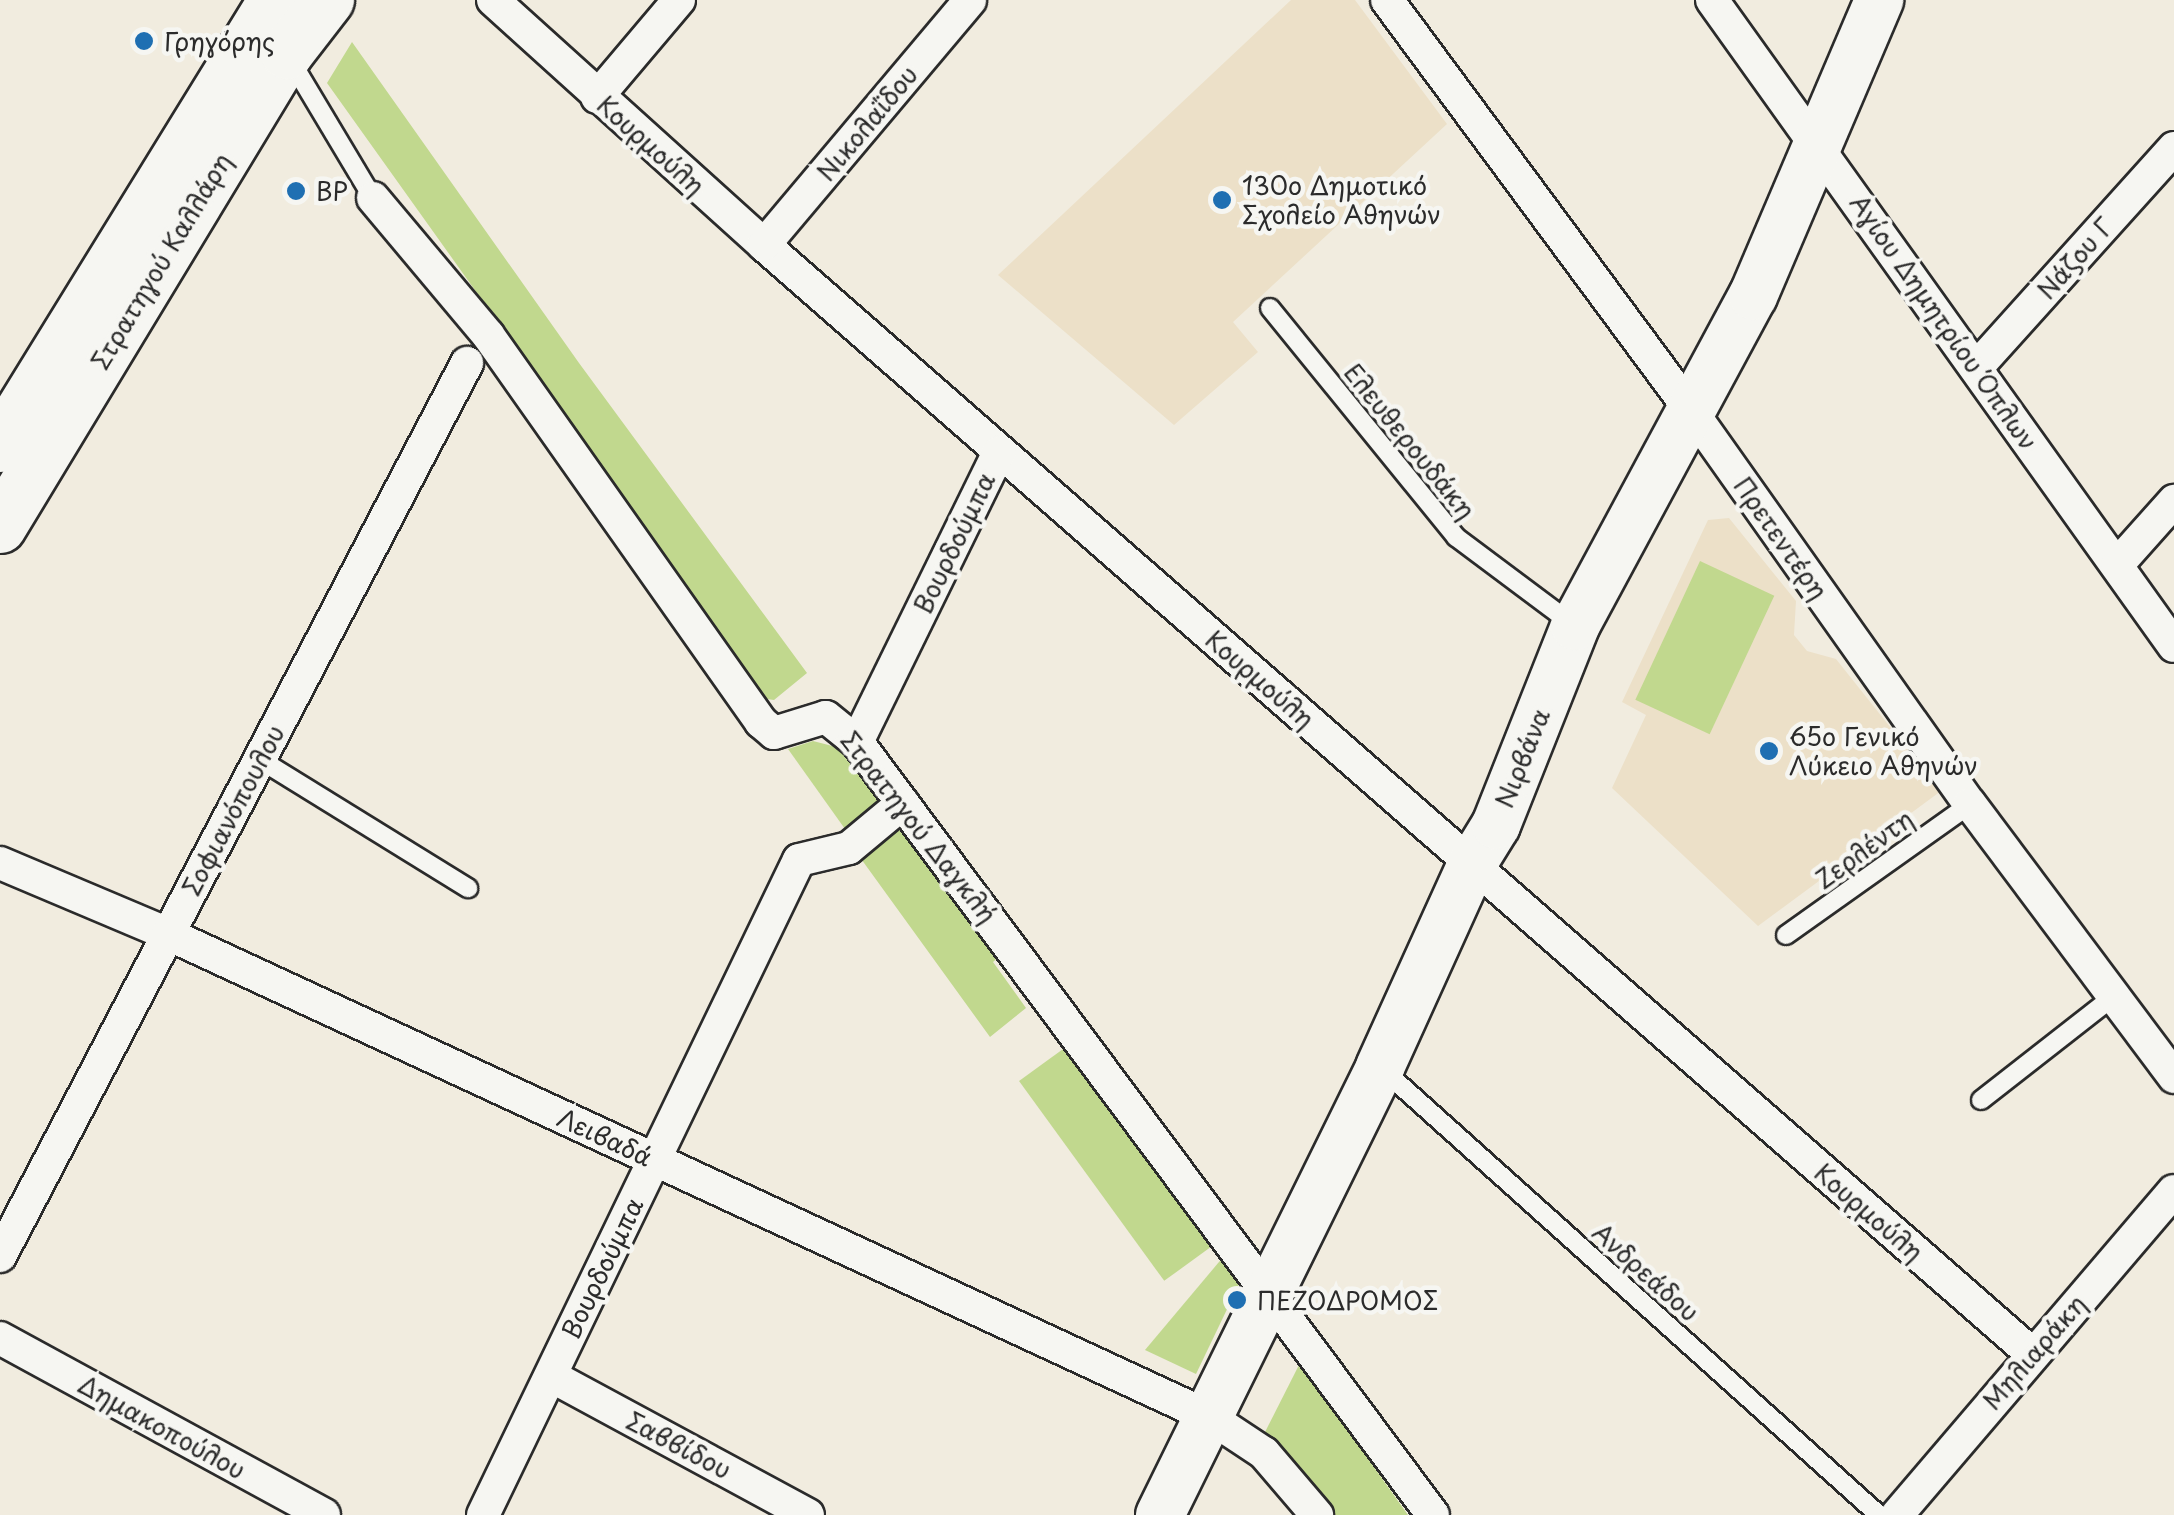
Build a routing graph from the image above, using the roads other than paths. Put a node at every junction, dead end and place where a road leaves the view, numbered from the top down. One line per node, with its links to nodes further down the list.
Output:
1 (328, 0): 8 (main road, Στρατηγού Καλλάρη)
2 (492, 0): 9 (street, Κουρμούλη)
3 (680, 0): 9 (street)
4 (970, 0): 13 (street, Νικολαΐδου)
5 (1387, 0): 17 (street, Πρετεντέρη)
6 (1712, 0): 10 (street, Αγίου Δημητρίου Όπλων)
7 (1879, 0): 10 (street, Νιρβάνα)
8 (265, 13): 12 (lane, Στρατηγού Δαγκλή); 18 (main road, Στρατηγού Καλλάρη); 21 (main road, Στρατηγού Καλλάρη)
9 (597, 97): 13 (street, Κουρμούλη)
10 (1818, 147): 16 (street, Αγίου Δημητρίου Όπλων); 17 (street, Νιρβάνα)
11 (2174, 148): 16 (street, Νάζου Γ)
12 (373, 198): 25 (street, Στρατηγού Δαγκλή)
13 (764, 245): 19 (street, Κουρμούλη)
14 (1270, 308): 23 (lane, Ελευθερουδάκη)
15 (467, 363): 26 (street, Σοφιανόπουλου)
16 (1976, 368): 22 (street, Αγίου Δημητρίου Όπλων)
17 (1692, 412): 23 (street, Νιρβάνα); 28 (street, Πρετεντέρη)
18 (0, 446)
19 (999, 452): 25 (street, Βουρδούμπα); 30 (street, Κουρμούλη)
20 (2174, 501): 22 (street)
21 (0, 527)
22 (2117, 564): 24 (street, Αγίου Δημητρίου Όπλων)
23 (1575, 626): 30 (street, Νιρβάνα)
24 (2174, 646)
25 (856, 742): 27 (street, Στρατηγού Δαγκλή)
26 (259, 760): 31 (lane); 32 (street, Σοφιανόπουλου)
27 (904, 802): 38 (street, Βουρδούμπα); 41 (street, Στρατηγού Δαγκλή)
28 (1970, 804): 33 (lane, Ζερλέντη); 34 (street, Πρετεντέρη)
29 (0, 864): 32 (street, Λειβαδά)
30 (1472, 864): 35 (street, Νιρβάνα); 43 (street, Κουρμούλη)
31 (468, 888)
32 (168, 934): 38 (street, Λειβαδά); 40 (street, Σοφιανόπουλου)
33 (1786, 935)
34 (2112, 997): 36 (street, Πρετεντέρη); 37 (lane)
35 (1380, 1066): 41 (street, Νιρβάνα); 52 (lane, Ανδρεάδου)
36 (2174, 1076)
37 (1980, 1100)
38 (654, 1160): 44 (street, Βουρδούμπα); 45 (street, Λειβαδά)
39 (2174, 1191): 43 (street, Μηλιαράκη)
40 (0, 1256)
41 (1267, 1297): 45 (street, Νιρβάνα); 51 (street, Στρατηγού Δαγκλή)
42 (0, 1338): 46 (street, Δημακοπούλου)
43 (2031, 1354): 53 (street, Μηλιαράκη)
44 (550, 1376): 47 (street, Βουρδούμπα); 48 (street, Σαββίδου)
45 (1208, 1416): 49 (street, Νιρβάνα); 50 (street)
46 (324, 1515)
47 (484, 1515)
48 (808, 1515)
49 (1160, 1515)
50 (1317, 1515)
51 (1432, 1515)
52 (1879, 1515)
53 (1896, 1515)

